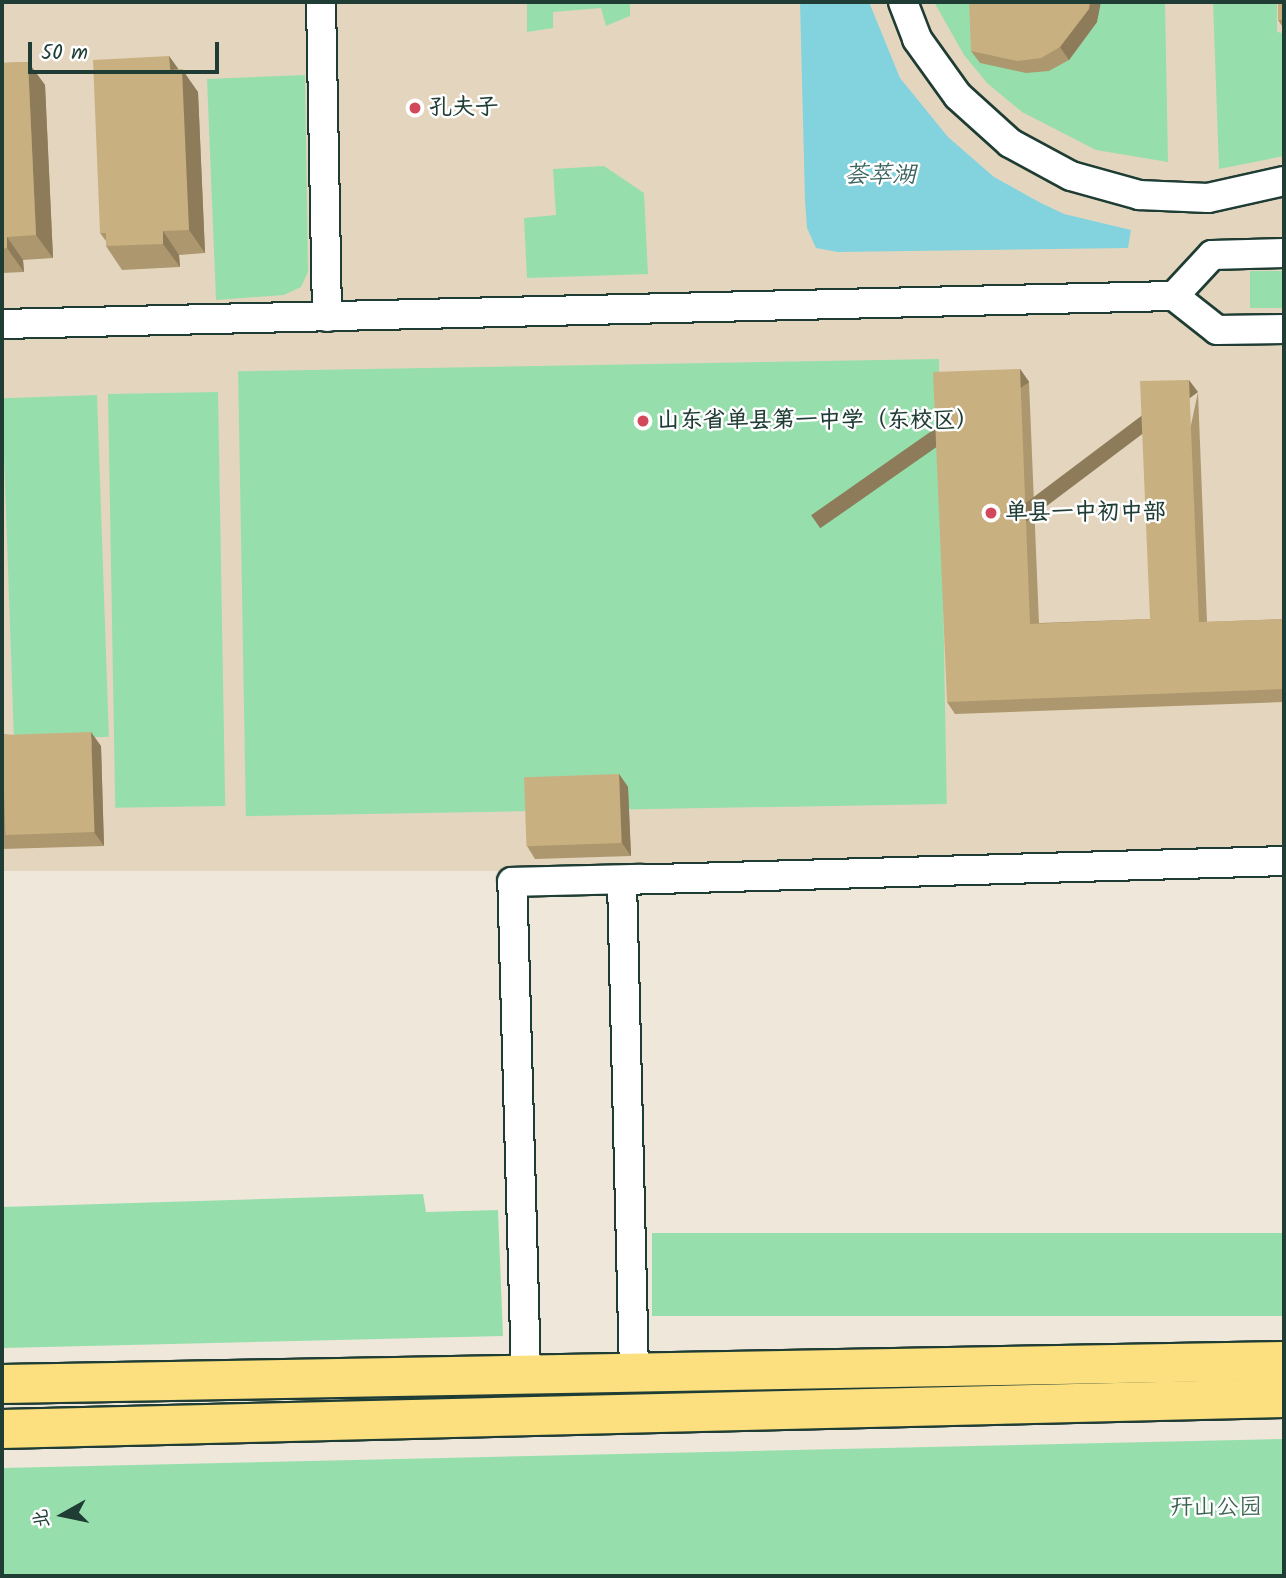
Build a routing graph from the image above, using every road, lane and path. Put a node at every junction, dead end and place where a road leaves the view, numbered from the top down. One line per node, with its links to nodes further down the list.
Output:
1 (321, 2): 6 (street)
2 (903, 2): 3 (street)
3 (1284, 181)
4 (1284, 253): 5 (street)
5 (1174, 296): 6 (street); 8 (street)
6 (327, 317): 7 (street)
7 (2, 324)
8 (1284, 329)
9 (1284, 861): 10 (street)
10 (639, 879): 12 (street); 13 (street)
11 (1284, 1362): 12 (main road)
12 (634, 1372): 13 (main road)
13 (526, 1373): 14 (main road)
14 (2, 1384)
15 (1284, 1398): 16 (main road)
16 (2, 1429)

